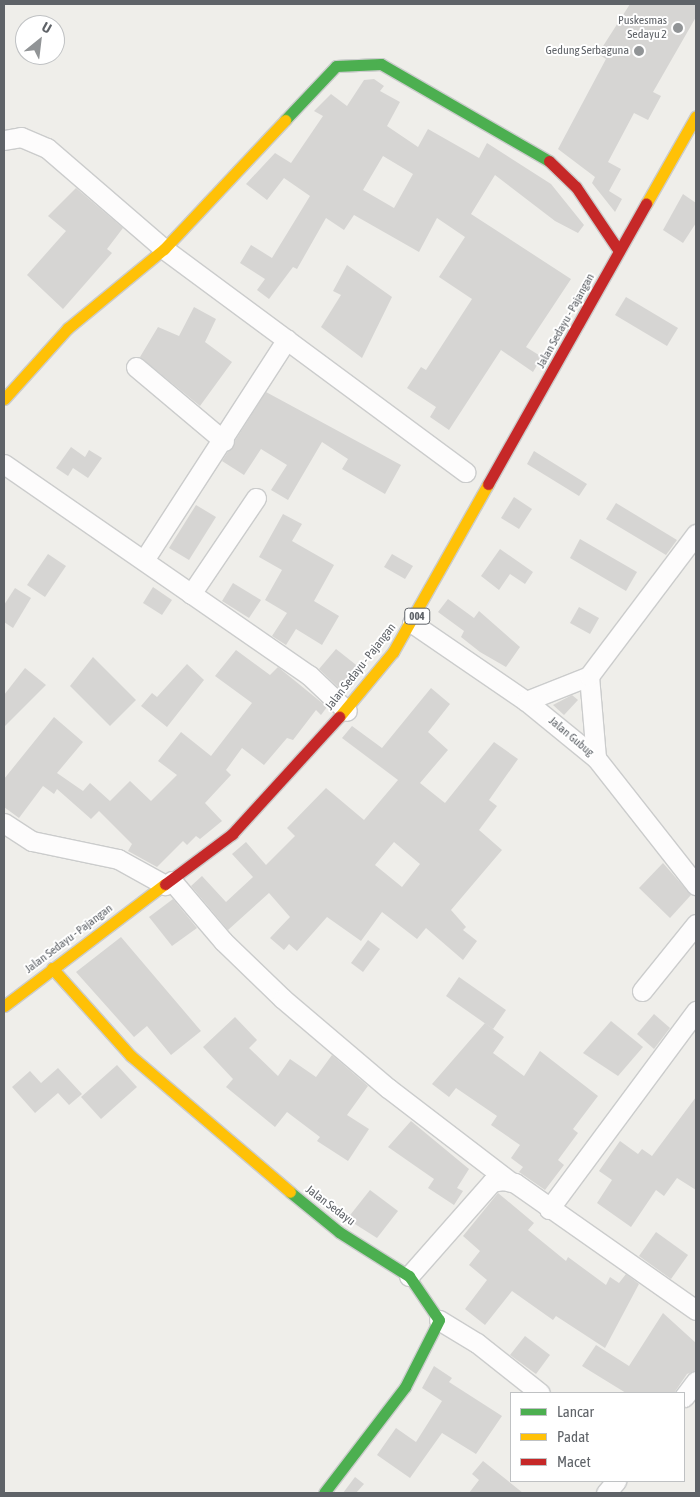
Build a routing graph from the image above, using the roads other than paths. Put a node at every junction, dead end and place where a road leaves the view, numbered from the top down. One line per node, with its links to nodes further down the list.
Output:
1 (696, 116): 4 (street, Jalan Sedayu - Pajangan / 004)
2 (4, 140): 3 (street)
3 (164, 249): 4 (street); 5 (street); 7 (street)
4 (619, 251): 15 (street, Jalan Sedayu - Pajangan / 004)
5 (287, 339): 8 (street); 10 (street)
6 (136, 367): 8 (street)
7 (4, 399)
8 (224, 441): 13 (street)
9 (4, 464): 13 (street)
10 (465, 472)
11 (256, 498): 14 (street)
12 (696, 534): 16 (street)
13 (144, 560): 14 (street)
14 (191, 594): 18 (street)
15 (412, 623): 17 (street, Jalan Gubug); 18 (street, Jalan Sedayu - Pajangan / 004)
16 (589, 676): 17 (street); 19 (street)
17 (526, 701): 19 (street, Jalan Gubug)
18 (347, 711): 21 (street, Jalan Sedayu - Pajangan / 004)
19 (596, 758): 22 (street, Jalan Gubug)
20 (4, 823): 21 (street)
21 (168, 883): 24 (street, Jalan Sedayu - Pajangan / 004); 28 (street)
22 (696, 885)
23 (696, 924): 25 (street)
24 (52, 968): 26 (street, Jalan Sedayu - Pajangan / 004); 30 (street, Jalan Sedayu)
25 (642, 991)
26 (4, 1006)
27 (696, 1011): 29 (street)
28 (509, 1181): 29 (street); 30 (street)
29 (549, 1209): 31 (street)
30 (409, 1276): 32 (street, Jalan Sedayu)
31 (696, 1310)
32 (439, 1320): 34 (street); 37 (street)
33 (696, 1381): 35 (street)
34 (539, 1392)
35 (685, 1396)
36 (615, 1482): 38 (street)
37 (324, 1493)
38 (606, 1493)

